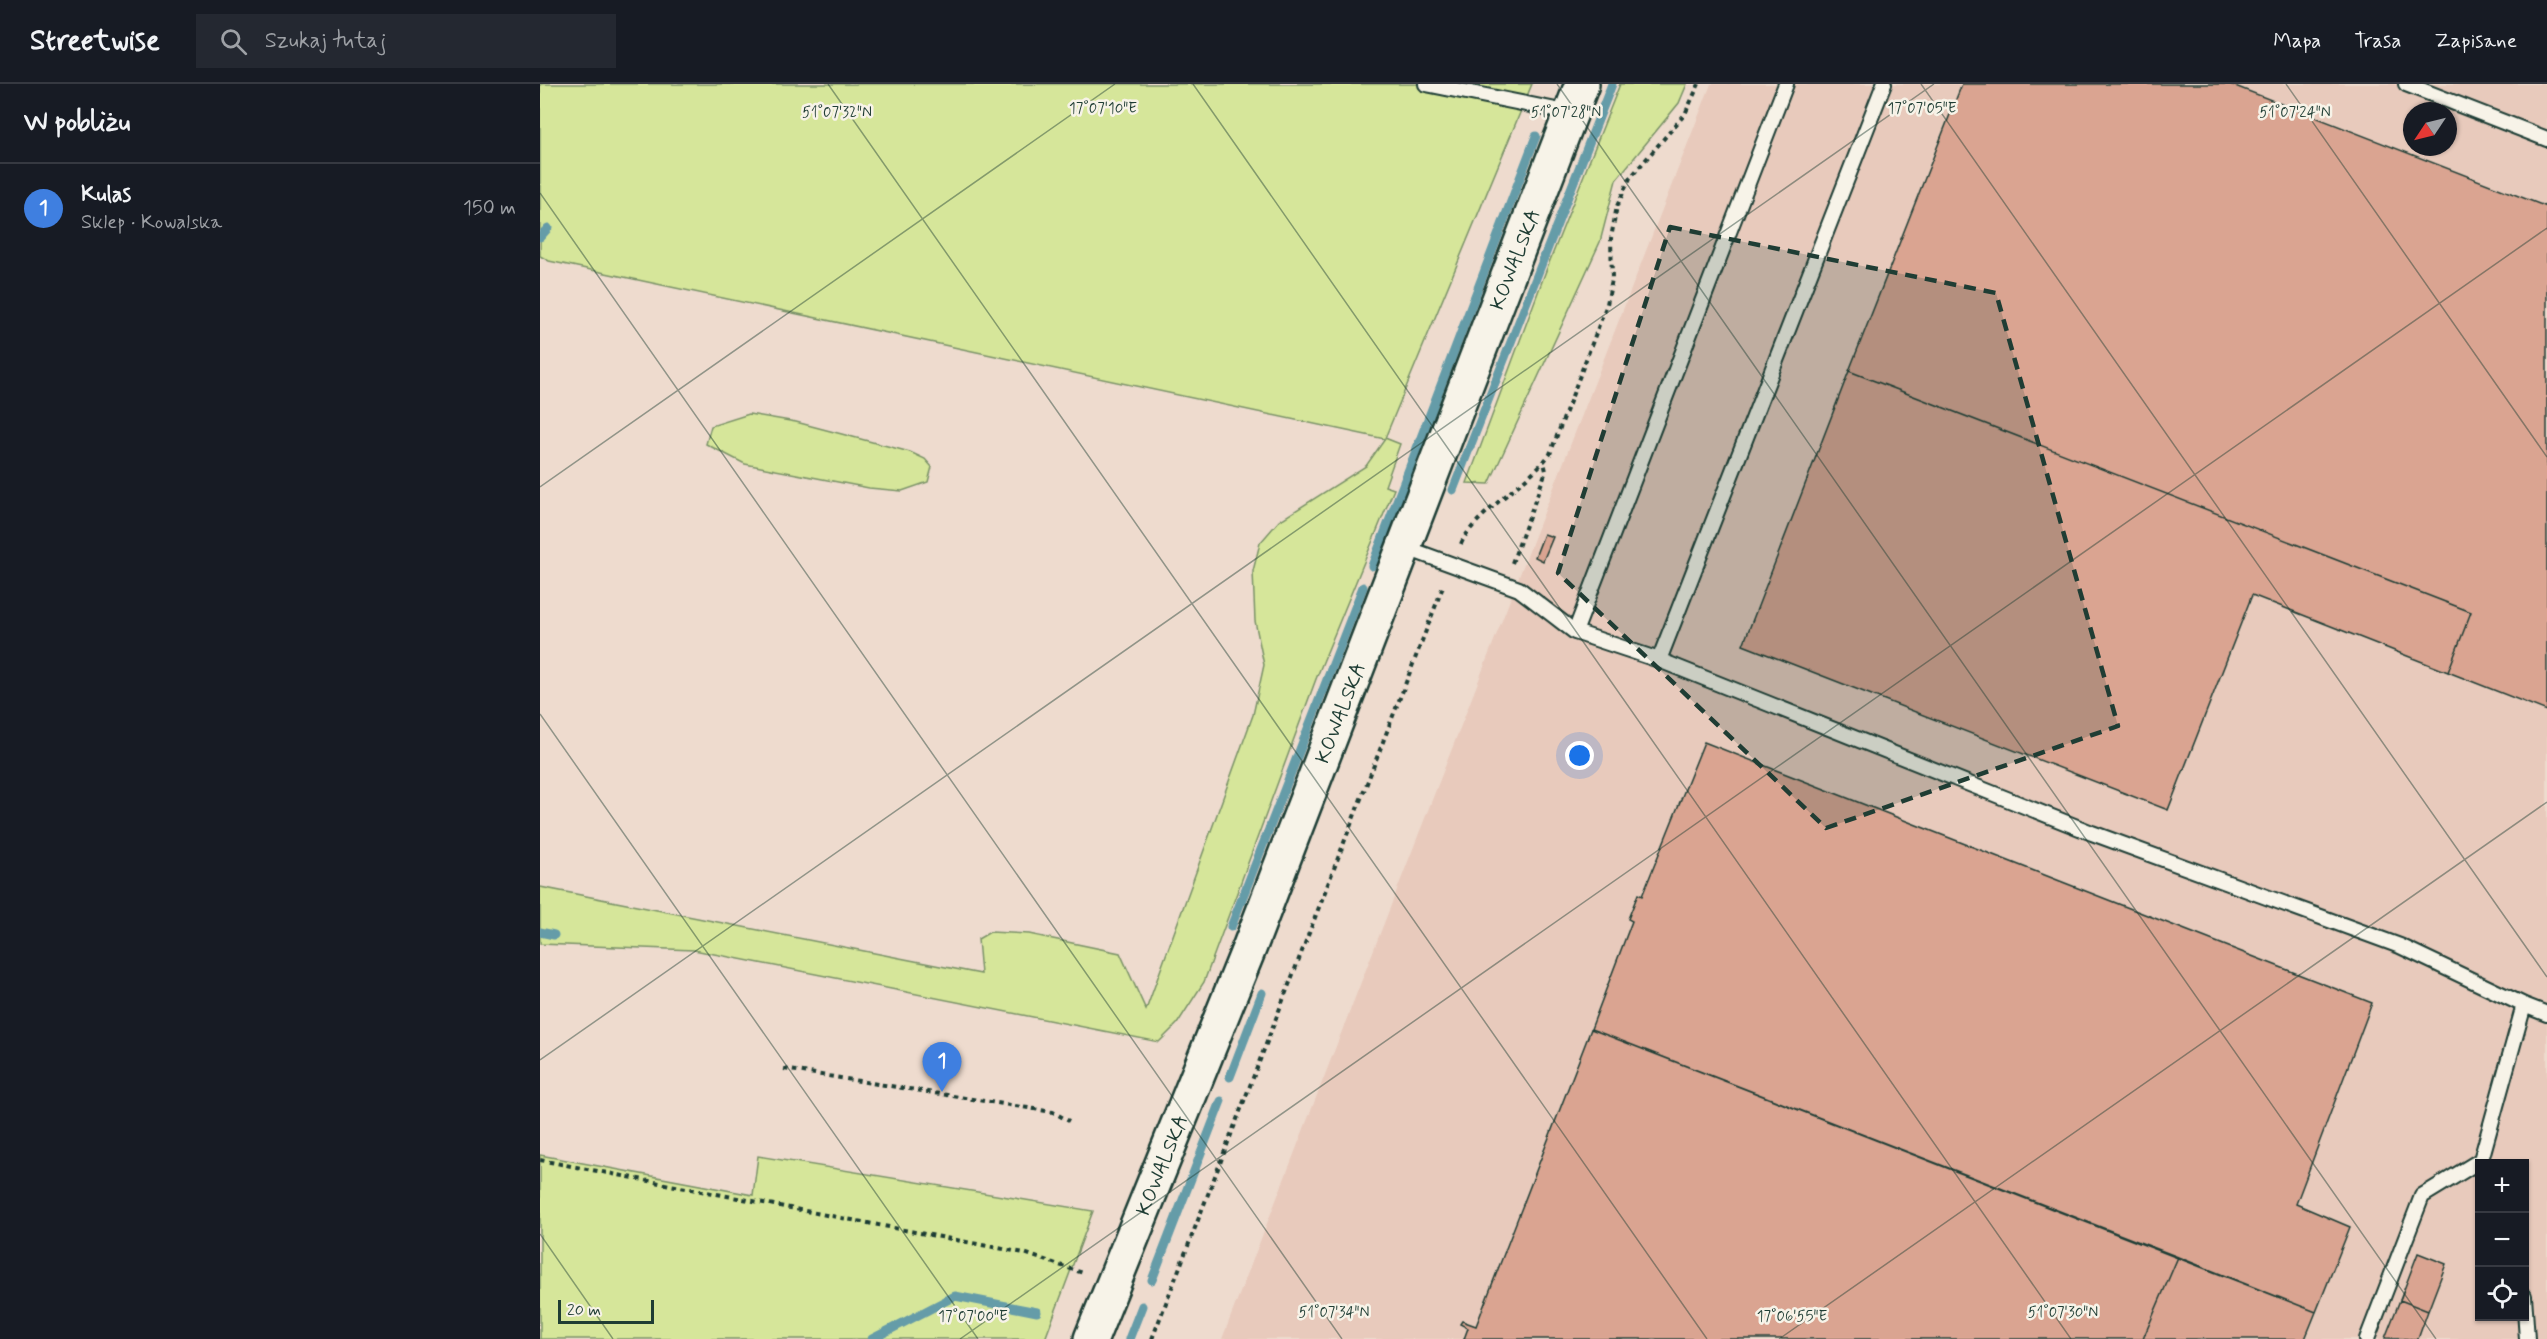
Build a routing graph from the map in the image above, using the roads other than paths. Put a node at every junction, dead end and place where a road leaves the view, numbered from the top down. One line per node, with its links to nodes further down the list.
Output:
1 (1426, 84): 5 (lane)
2 (1786, 84): 8 (lane)
3 (1884, 84): 9 (lane)
4 (2406, 84): 6 (lane)
5 (1576, 99): 7 (street, KOWALSKA)
6 (2547, 139)
7 (1404, 547): 8 (lane); 15 (street, KOWALSKA)
8 (1575, 632): 9 (lane)
9 (1659, 660): 10 (lane)
10 (2524, 1005): 11 (lane); 12 (lane)
11 (2547, 1014)
12 (2483, 1159)
13 (2475, 1166): 16 (lane)
14 (2526, 1321): 17 (lane)
15 (1091, 1339)
16 (2367, 1339)
17 (2527, 1339)

